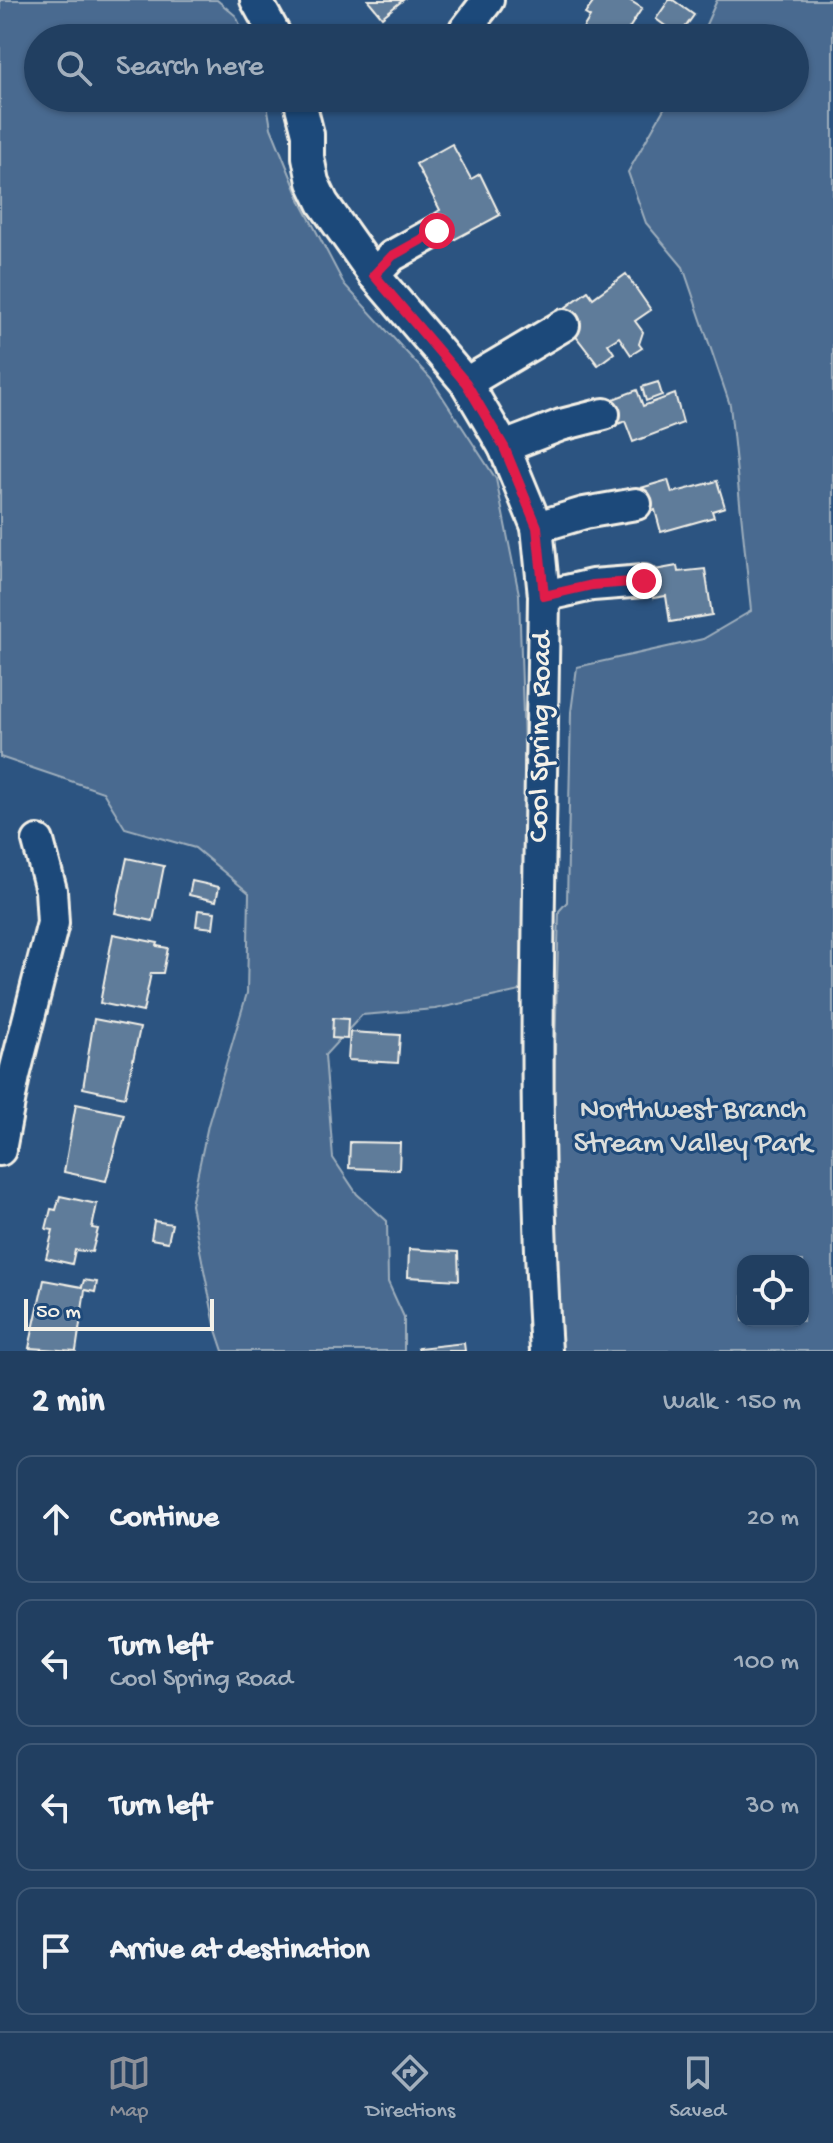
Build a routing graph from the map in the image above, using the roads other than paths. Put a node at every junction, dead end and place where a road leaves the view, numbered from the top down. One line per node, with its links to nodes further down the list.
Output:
1 (256, 0): 3 (street)
2 (488, 0): 4 (street)
3 (269, 24)
4 (470, 24)
5 (302, 112): 7 (street, Cool Spring Road)
6 (437, 231): 7 (street)
7 (374, 275): 9 (street, Cool Spring Road)
8 (564, 325): 9 (street)
9 (466, 383): 11 (street, Cool Spring Road)
10 (604, 414): 11 (street)
11 (504, 447): 13 (street, Cool Spring Road)
12 (636, 504): 13 (street)
13 (537, 527): 15 (street, Cool Spring Road)
14 (644, 581): 15 (street)
15 (544, 596): 19 (street, Cool Spring Road)
16 (38, 841): 17 (street)
17 (7, 1074): 18 (street)
18 (0, 1150)
19 (546, 1351)

